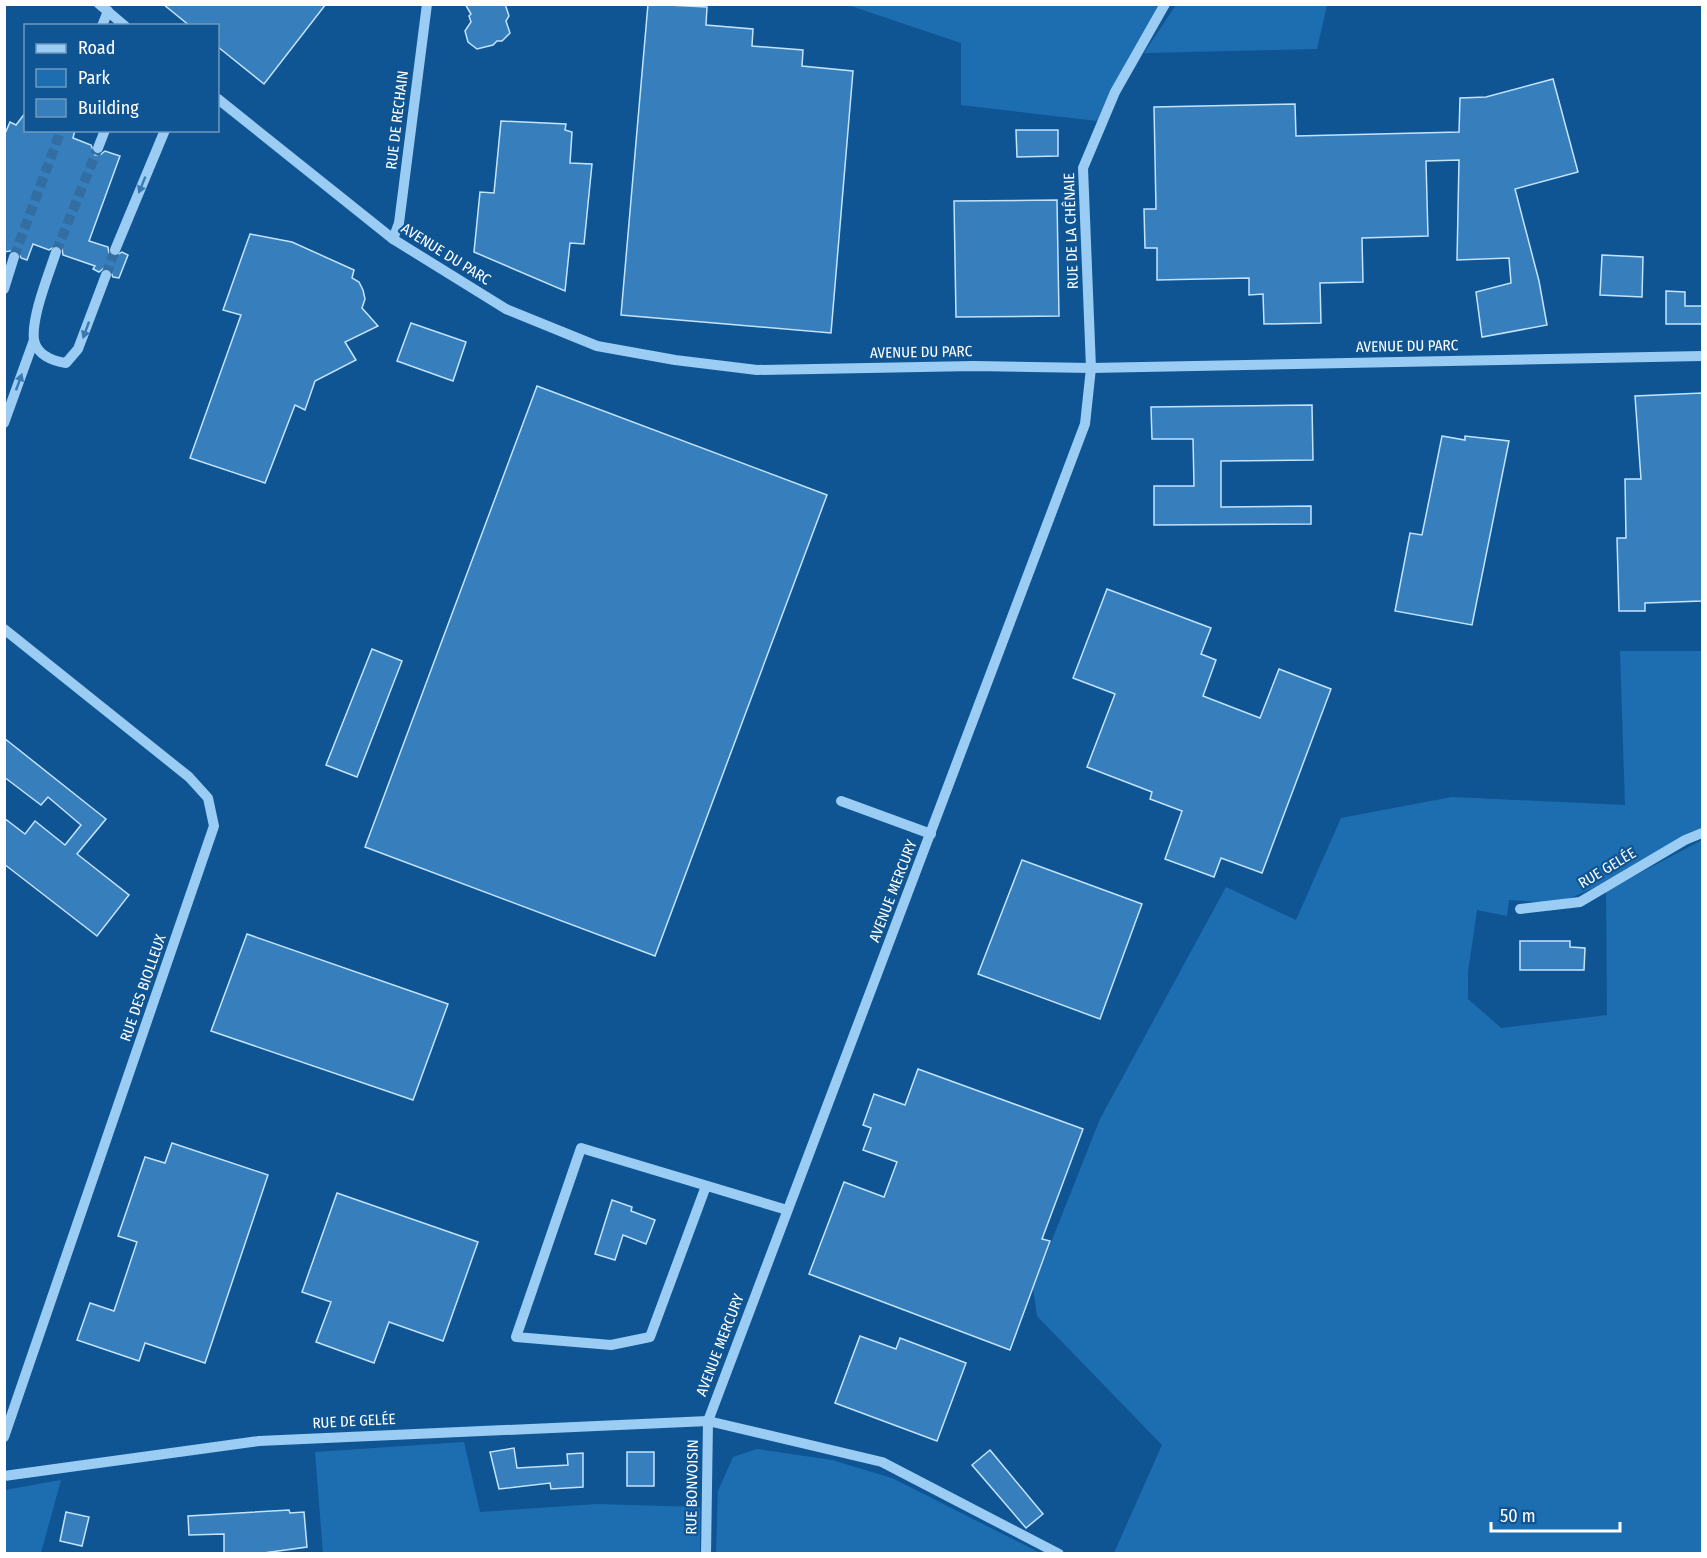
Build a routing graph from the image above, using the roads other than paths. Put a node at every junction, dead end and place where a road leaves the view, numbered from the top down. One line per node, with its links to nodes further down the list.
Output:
1 (427, 4): 10 (street, RUE DE RECHAIN)
2 (1165, 4): 18 (street, RUE DE LA CHÊNAIE)
3 (103, 8): 4 (street); 5 (street)
4 (102, 24)
5 (123, 24)
6 (219, 100): 10 (street, AVENUE DU PARC)
7 (104, 132): 9 (street)
8 (164, 132): 11 (street, one-way to 11)
9 (98, 148)
10 (393, 239): 18 (street, AVENUE DU PARC)
11 (116, 250)
12 (56, 252): 16 (street)
13 (14, 257): 15 (street)
14 (106, 275): 16 (street, one-way to 16)
15 (4, 289)
16 (34, 340): 19 (street, one-way to 16)
17 (1702, 356): 18 (street, AVENUE DU PARC)
18 (1091, 368): 23 (street, AVENUE MERCURY)
19 (4, 423)
20 (4, 629): 28 (street, RUE DES BIOLLEUX)
21 (840, 801): 23 (street)
22 (1702, 833): 24 (street, RUE GELÉE)
23 (931, 834): 26 (street, AVENUE MERCURY)
24 (1520, 909)
25 (706, 1186): 25 (street); 26 (street)
26 (787, 1210): 27 (street, AVENUE MERCURY)
27 (708, 1421): 29 (street, RUE DE GELÉE); 30 (street, RUE BONVOISIN); 31 (street, RUE DE GELÉE)
28 (4, 1437)
29 (4, 1476)
30 (706, 1554)
31 (1059, 1554)

